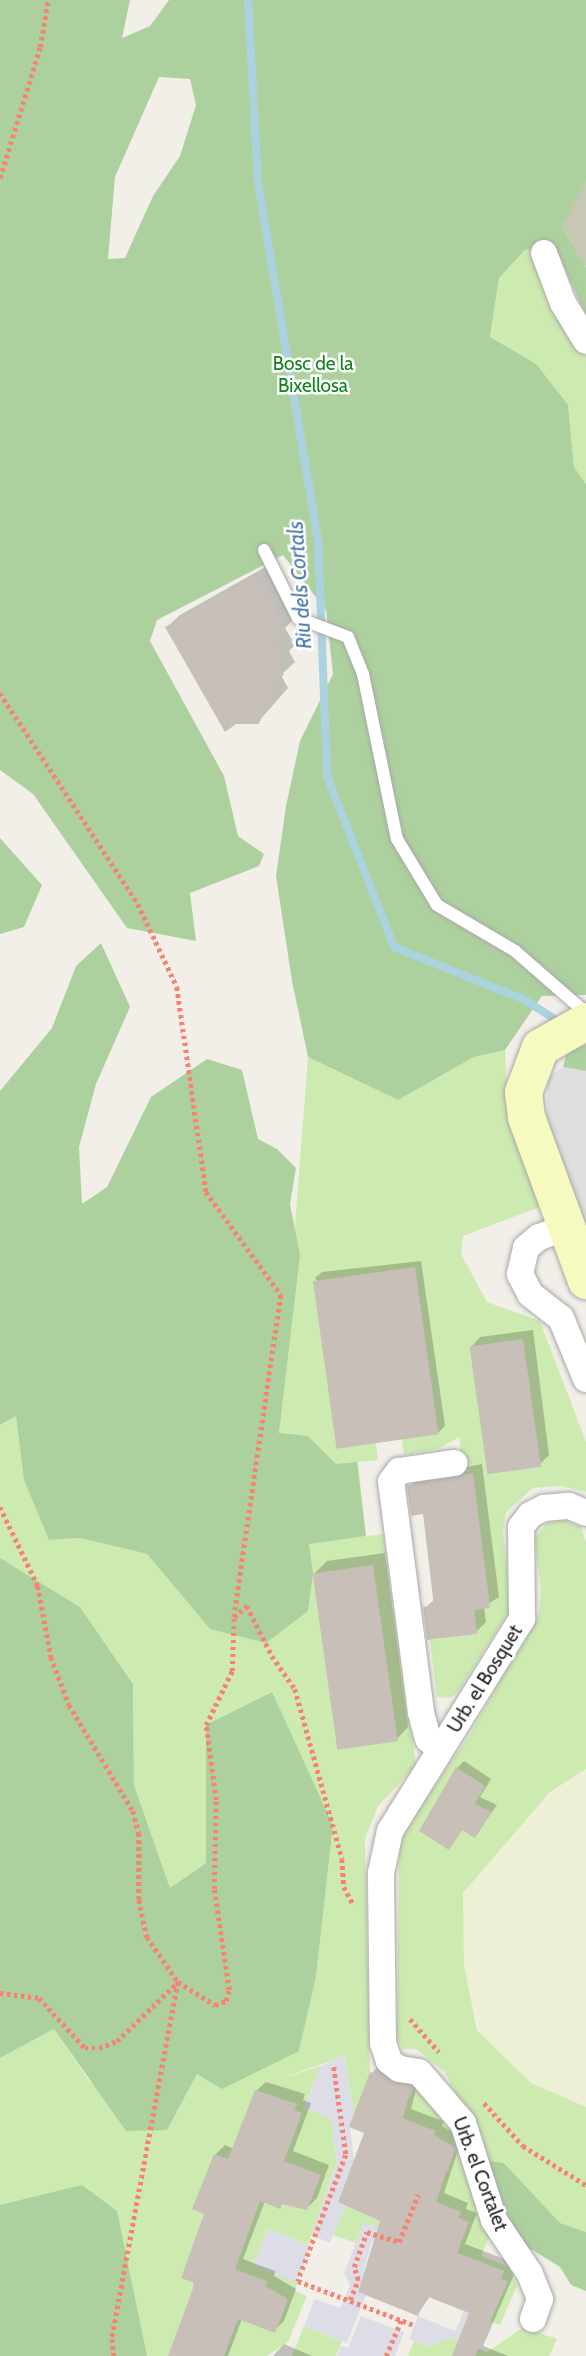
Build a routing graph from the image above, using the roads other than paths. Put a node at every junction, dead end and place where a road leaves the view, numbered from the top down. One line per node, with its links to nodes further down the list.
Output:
1 (544, 254): 2 (street)
2 (586, 341)
3 (264, 550): 4 (lane)
4 (586, 1013)
5 (586, 1021): 6 (main road)
6 (567, 1227): 7 (main road); 8 (street)
7 (586, 1280)
8 (586, 1379)
9 (454, 1463): 11 (street)
10 (586, 1513): 11 (street, Urb. el Bosquet)
11 (440, 1750): 12 (street, Urb. el Bosquet)
12 (384, 1847): 13 (street, Urb. el Cortalet)
13 (533, 2319)

